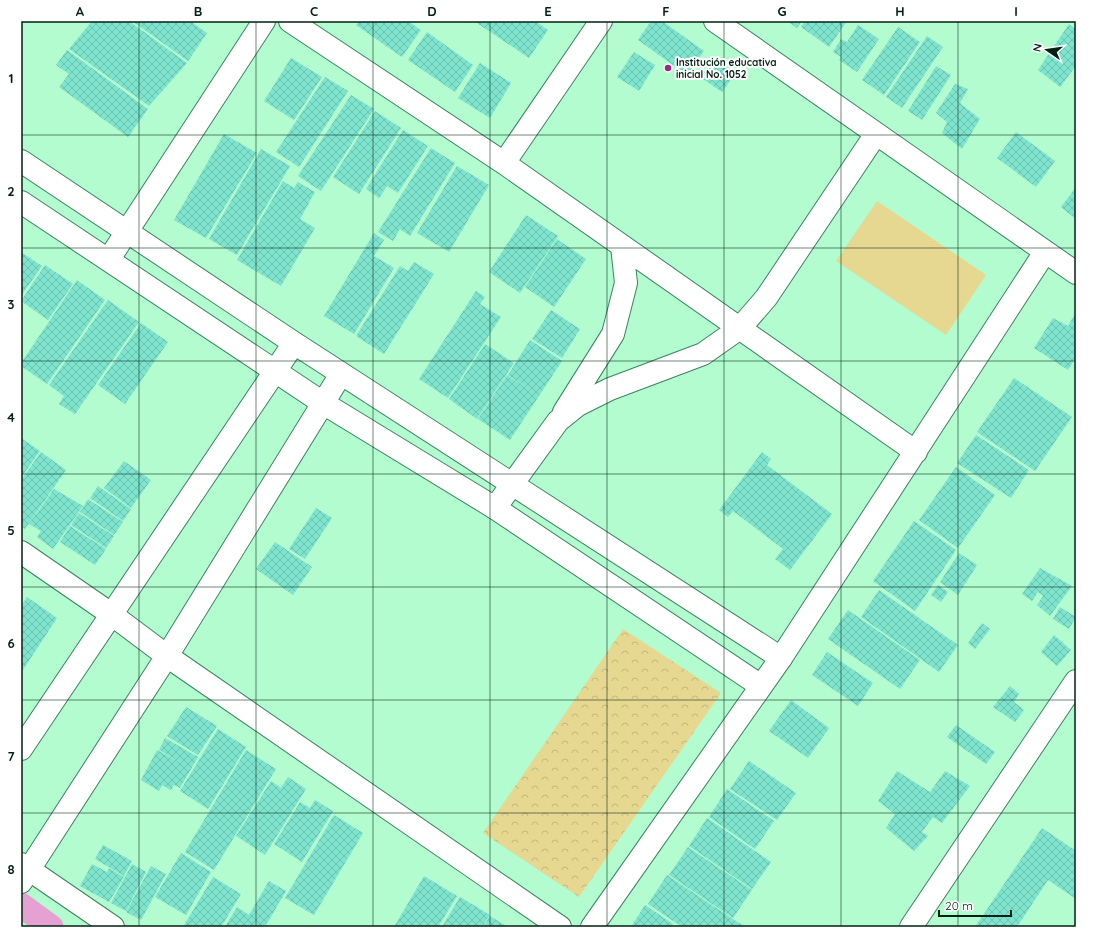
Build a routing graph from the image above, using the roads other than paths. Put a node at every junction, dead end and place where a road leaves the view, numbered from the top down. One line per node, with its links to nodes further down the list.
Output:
1 (264, 21): 9 (street)
2 (290, 21): 7 (street)
3 (601, 21): 7 (street)
4 (715, 21): 5 (street)
5 (876, 134): 11 (street); 14 (street)
6 (21, 161): 9 (street)
7 (504, 163): 10 (street)
8 (21, 202): 12 (street)
9 (127, 230): 12 (street); 15 (street)
10 (622, 246): 14 (street); 19 (street)
11 (1045, 252): 13 (street); 20 (street)
12 (109, 259): 16 (street)
13 (1076, 273)
14 (740, 328): 19 (street); 20 (street)
15 (294, 343): 16 (street); 17 (street)
16 (276, 371): 18 (street); 24 (street)
17 (341, 374): 18 (street); 21 (street)
18 (324, 403): 22 (street); 25 (street)
19 (558, 421): 21 (street)
20 (916, 452): 26 (street)
21 (511, 485): 22 (street); 26 (street)
22 (495, 508): 28 (street)
23 (21, 552): 24 (street)
24 (111, 614): 25 (street); 29 (street)
25 (167, 656): 30 (street); 32 (street)
26 (781, 658): 28 (street)
27 (1076, 681): 34 (street)
28 (761, 686): 33 (street)
29 (21, 749)
30 (24, 872): 31 (street)
31 (113, 927)
32 (560, 927)
33 (592, 927)
34 (911, 927)

